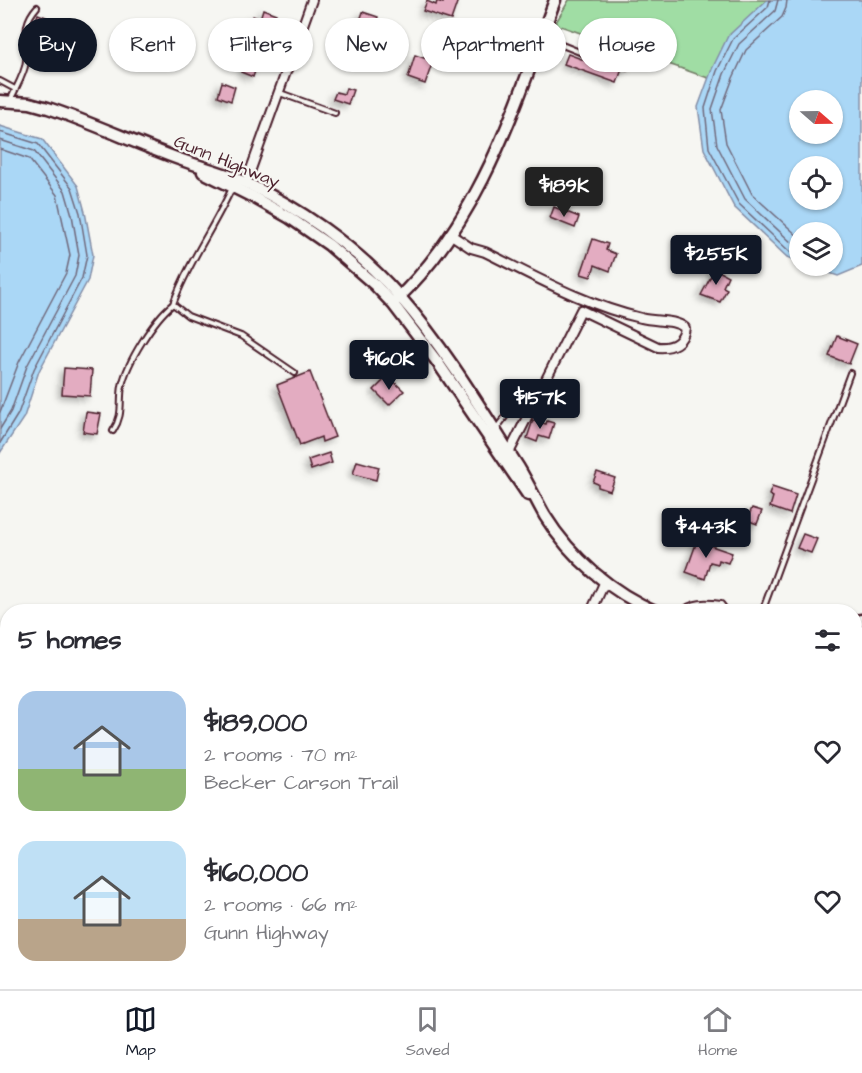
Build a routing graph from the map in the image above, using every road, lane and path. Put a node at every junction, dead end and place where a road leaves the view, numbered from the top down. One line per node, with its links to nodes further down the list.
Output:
1 (312, 0): 8 (street)
2 (555, 0): 4 (main road)
3 (37, 7): 7 (lane)
4 (549, 18)
5 (528, 72): 14 (main road)
6 (0, 81): 7 (lane)
7 (15, 89): 9 (lane)
8 (279, 93): 10 (lane); 12 (street)
9 (5, 101): 11 (main road, Gunn Highway)
10 (335, 113)
11 (180, 160): 12 (main road, Gunn Highway); 13 (main road)
12 (246, 183): 15 (main road, Gunn Highway)
13 (232, 187): 15 (main road); 16 (lane)
14 (450, 234): 15 (main road); 22 (street)
15 (396, 300): 21 (main road, Gunn Highway)
16 (173, 304): 17 (lane); 20 (lane)
17 (295, 373)
18 (850, 373): 29 (lane)
19 (508, 413): 21 (lane)
20 (112, 431)
21 (491, 433): 22 (main road, Gunn Highway); 23 (main road)
22 (509, 453): 23 (main road, Gunn Highway)
23 (546, 516): 24 (main road, Gunn Highway)
24 (605, 581): 25 (street); 26 (main road, Gunn Highway)
25 (595, 604)
26 (642, 604)
27 (704, 604): 28 (lane)
28 (721, 604)
29 (765, 604)

